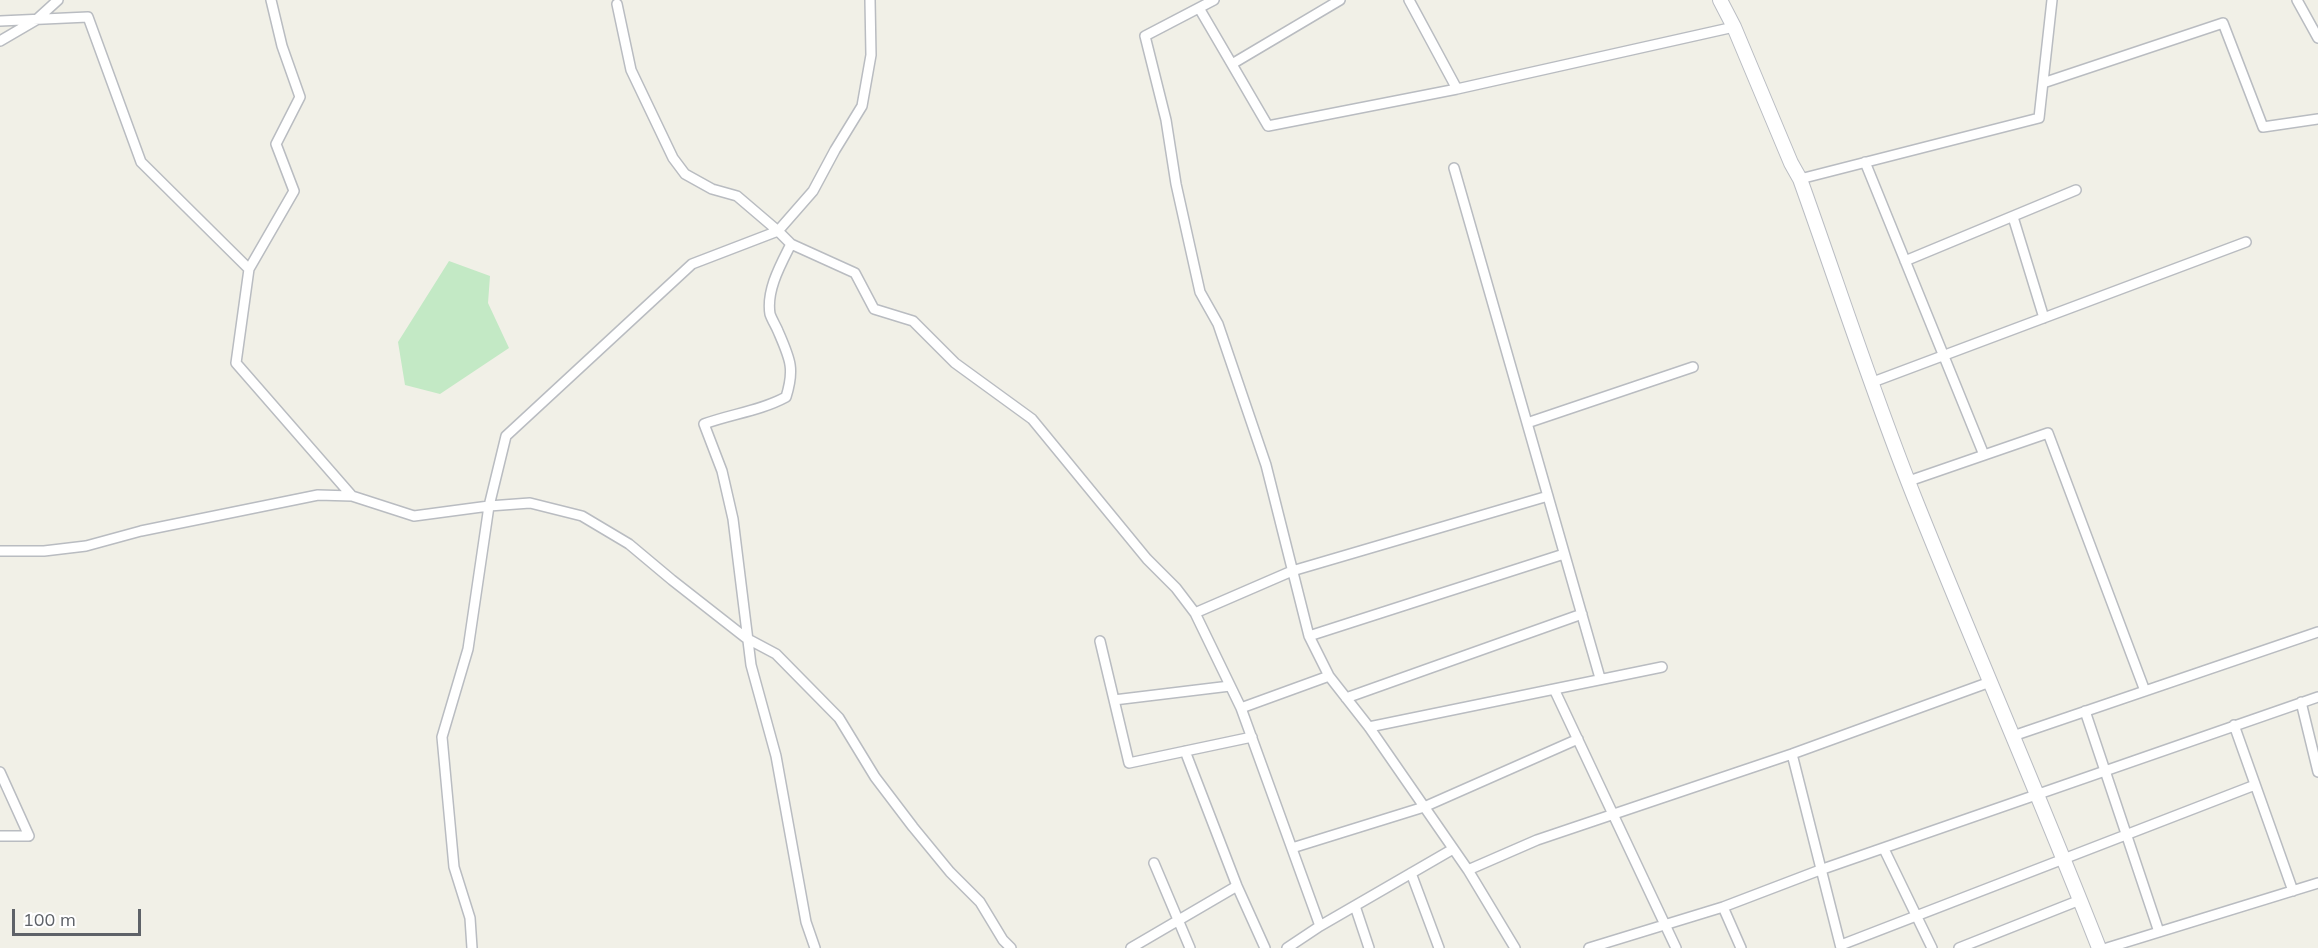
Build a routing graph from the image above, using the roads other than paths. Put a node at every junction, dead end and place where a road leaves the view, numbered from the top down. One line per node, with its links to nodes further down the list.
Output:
1 (58, 0): 14 (street)
2 (271, 0): 32 (street)
3 (870, 0): 28 (street)
4 (1214, 0): 11 (street)
5 (1340, 0): 19 (street)
6 (1409, 0): 21 (street)
7 (1720, 0): 16 (main road)
8 (2052, 0): 20 (street)
9 (2297, 0): 13 (street)
10 (617, 4): 28 (street)
11 (1199, 8): 19 (street); 45 (street)
12 (2318, 15): 13 (street)
13 (2307, 17): 17 (street)
14 (36, 20): 15 (street); 18 (street); 32 (street)
15 (0, 21)
16 (1734, 27): 21 (street); 25 (main road)
17 (2318, 38)
18 (0, 40)
19 (1232, 64): 21 (street)
20 (2043, 83): 22 (street); 23 (street)
21 (1457, 89)
22 (2318, 119)
23 (1865, 162): 25 (street); 31 (street)
24 (1454, 168): 37 (street)
25 (1800, 179): 36 (main road)
26 (2076, 190): 27 (street)
27 (2013, 216): 31 (street); 33 (street)
28 (778, 231): 30 (street); 42 (street)
29 (2246, 242): 33 (street)
30 (791, 244): 46 (street); 50 (street)
31 (1905, 261): 34 (street)
32 (249, 269): 40 (street)
33 (2044, 318): 34 (street)
34 (1944, 356): 36 (street); 38 (street)
35 (1693, 367): 37 (street)
36 (1873, 382): 39 (main road)
37 (1527, 423): 41 (street)
38 (1984, 455): 39 (street); 58 (street)
39 (1908, 481): 55 (main road)
40 (352, 496): 42 (street); 43 (street)
41 (1548, 496): 44 (street); 45 (street)
42 (489, 506): 50 (street); 101 (street)
43 (0, 551)
44 (1564, 554): 47 (street); 49 (street)
45 (1292, 571): 46 (street); 49 (street)
46 (1195, 614): 56 (street)
47 (1582, 614): 54 (street); 60 (street)
48 (2318, 632): 58 (street)
49 (1309, 636): 53 (street)
50 (746, 638): 102 (street); 103 (street)
51 (1100, 641): 61 (street)
52 (1662, 667): 54 (street)
53 (1329, 676): 60 (street); 63 (street)
54 (1600, 678): 57 (street)
55 (1990, 682): 67 (main road); 71 (street)
56 (1230, 686): 61 (street); 63 (street)
57 (1554, 689): 66 (street); 69 (street)
58 (2145, 691): 64 (street)
59 (2318, 697): 62 (street)
60 (1346, 698): 66 (street)
61 (1114, 700): 70 (street)
62 (2301, 702): 65 (street); 74 (street)
63 (1241, 708): 68 (street)
64 (2085, 711): 67 (street); 72 (street)
65 (2234, 725): 72 (street); 75 (street)
66 (1369, 727): 77 (street)
67 (2013, 736): 76 (main road)
68 (1252, 737): 70 (street); 81 (street)
69 (1578, 739): 77 (street); 78 (street)
70 (1185, 751): 90 (street)
71 (1792, 754): 78 (street); 87 (street)
72 (2106, 771): 76 (street); 79 (street)
73 (0, 772): 80 (street)
74 (2318, 772)
75 (2255, 785): 79 (street); 91 (street)
76 (2038, 795): 83 (street); 84 (main road)
77 (1424, 807): 81 (street); 82 (street)
78 (1614, 814): 86 (street); 97 (street)
79 (2127, 834): 84 (street); 99 (street)
80 (0, 836)
81 (1292, 848): 98 (street)
82 (1453, 849): 86 (street); 88 (street)
83 (1884, 849): 87 (street); 95 (street)
84 (2064, 859): 92 (main road); 95 (street)
85 (1154, 863): 96 (street)
86 (1468, 870): 110 (street)
87 (1820, 870): 94 (street); 100 (street)
88 (1411, 873): 93 (street); 109 (street)
89 (2318, 883): 91 (street)
90 (1237, 886): 96 (street); 106 (street)
91 (2293, 891): 99 (street)
92 (2080, 900): 115 (street); 116 (main road)
93 (1355, 906): 98 (street); 108 (street)
94 (1723, 906): 97 (street); 113 (street)
95 (1917, 916): 100 (street); 114 (street)
96 (1179, 920): 104 (street); 105 (street)
97 (1665, 924): 111 (street); 112 (street)
98 (1320, 926): 107 (street)
99 (2159, 932): 117 (street)
100 (1841, 946)
101 (472, 948)
102 (815, 948)
103 (1011, 948)
104 (1131, 948)
105 (1190, 948)
106 (1265, 948)
107 (1287, 948)
108 (1369, 948)
109 (1438, 948)
110 (1515, 948)
111 (1589, 948)
112 (1676, 948)
113 (1741, 948)
114 (1932, 948)
115 (1959, 948)
116 (2099, 948)
117 (2107, 948)

